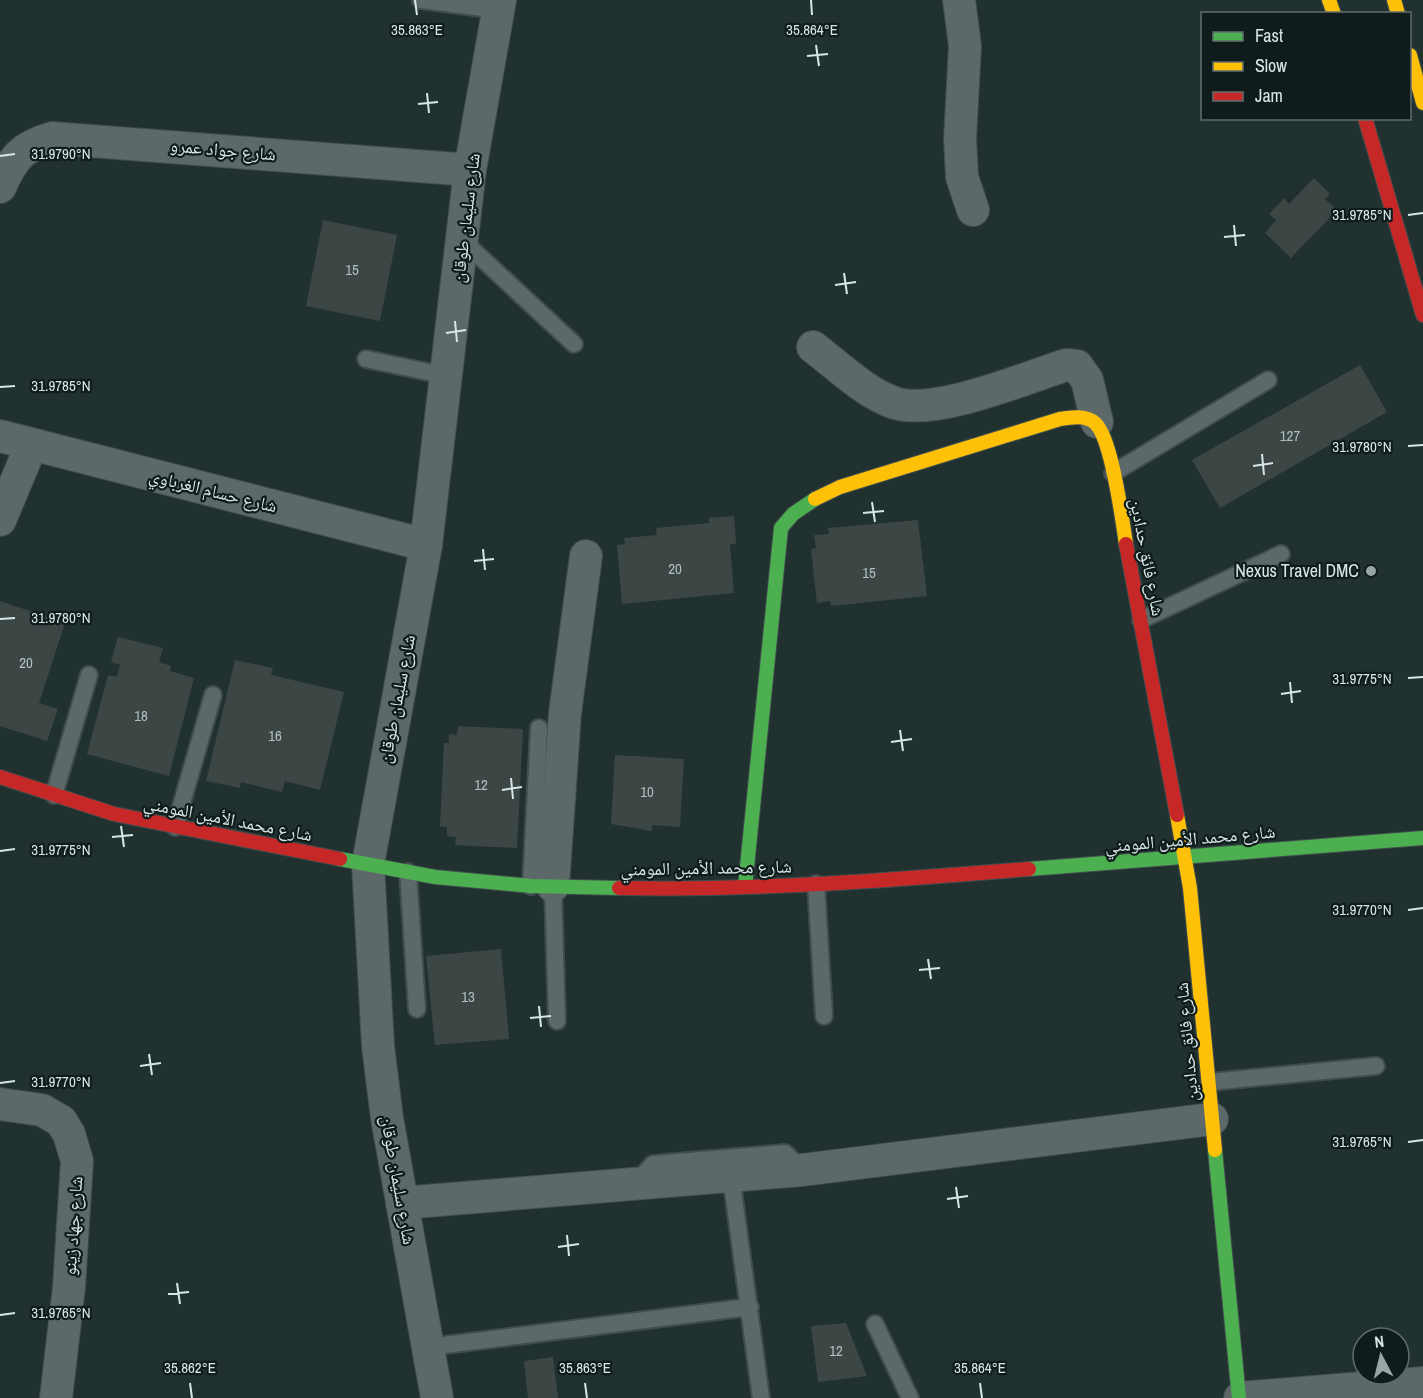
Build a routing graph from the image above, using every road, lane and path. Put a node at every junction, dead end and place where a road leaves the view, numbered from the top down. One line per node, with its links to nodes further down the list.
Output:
1 (421, 0): 3 (lane)
2 (959, 0): 9 (street)
3 (499, 5): 7 (street, شارع سليمان طوقان)
4 (1411, 59): 5 (street)
5 (1423, 103)
6 (1366, 120): 11 (street)
7 (470, 170): 8 (street, شارع جواد عمرو); 10 (street, شارع سليمان طوقان)
8 (0, 187)
9 (973, 210)
10 (463, 241): 12 (lane); 15 (street, شارع سليمان طوقان)
11 (1423, 315)
12 (574, 344)
13 (813, 346): 17 (street)
14 (366, 359): 15 (lane)
15 (447, 376): 22 (street, شارع سليمان طوقان)
16 (1268, 380): 20 (lane)
17 (1097, 422): 20 (street, شارع فائق حدادين); 39 (street)
18 (0, 436): 19 (street, شارع حسام الغرباوي)
19 (31, 446): 21 (street); 22 (street, شارع حسام الغرباوي)
20 (1113, 473): 25 (street, شارع فائق حدادين)
21 (0, 520)
22 (426, 545): 34 (street, شارع سليمان طوقان)
23 (1281, 554): 25 (lane)
24 (586, 556): 37 (street)
25 (1141, 620): 33 (street, شارع فائق حدادين)
26 (89, 675): 30 (lane)
27 (213, 695): 31 (lane)
28 (540, 728): 37 (lane)
29 (0, 777): 30 (street, شارع محمد الأمين المومني)
30 (54, 795): 31 (street, شارع محمد الأمين المومني)
31 (174, 828): 34 (street, شارع محمد الأمين المومني)
32 (1423, 838): 33 (street, شارع محمد الأمين المومني)
33 (1185, 857): 36 (street, شارع محمد الأمين المومني); 45 (street, شارع فائق حدادين)
34 (368, 864): 35 (street, شارع محمد الأمين المومني); 51 (street, شارع سليمان طوقان)
35 (408, 872): 37 (street, شارع محمد الأمين المومني); 41 (lane)
36 (816, 884): 38 (street, شارع محمد الأمين المومني); 42 (lane)
37 (542, 886): 40 (street, شارع محمد الأمين المومني); 43 (lane)
38 (770, 886): 39 (street, شارع محمد الأمين المومني); 40 (lane)
39 (745, 887): 40 (street, شارع محمد الأمين المومني)
40 (674, 889)
41 (417, 1009)
42 (824, 1016)
43 (557, 1021)
44 (1376, 1066): 45 (lane)
45 (1210, 1082): 47 (street, شارع فائق حدادين)
46 (0, 1104): 56 (street, شارع جهاد زينو)
47 (1212, 1119): 48 (street); 60 (street, شارع فائق حدادين)
48 (802, 1170): 49 (street); 50 (lane)
49 (731, 1176): 50 (street); 52 (lane)
50 (637, 1182): 51 (street)
51 (402, 1203): 54 (street, شارع سليمان طوقان)
52 (750, 1307): 54 (lane); 58 (lane)
53 (875, 1324): 59 (lane)
54 (429, 1347): 57 (street, شارع سليمان طوقان)
55 (1423, 1383): 60 (street)
56 (56, 1398)
57 (437, 1398)
58 (761, 1398)
59 (910, 1398)
60 (1239, 1398)

